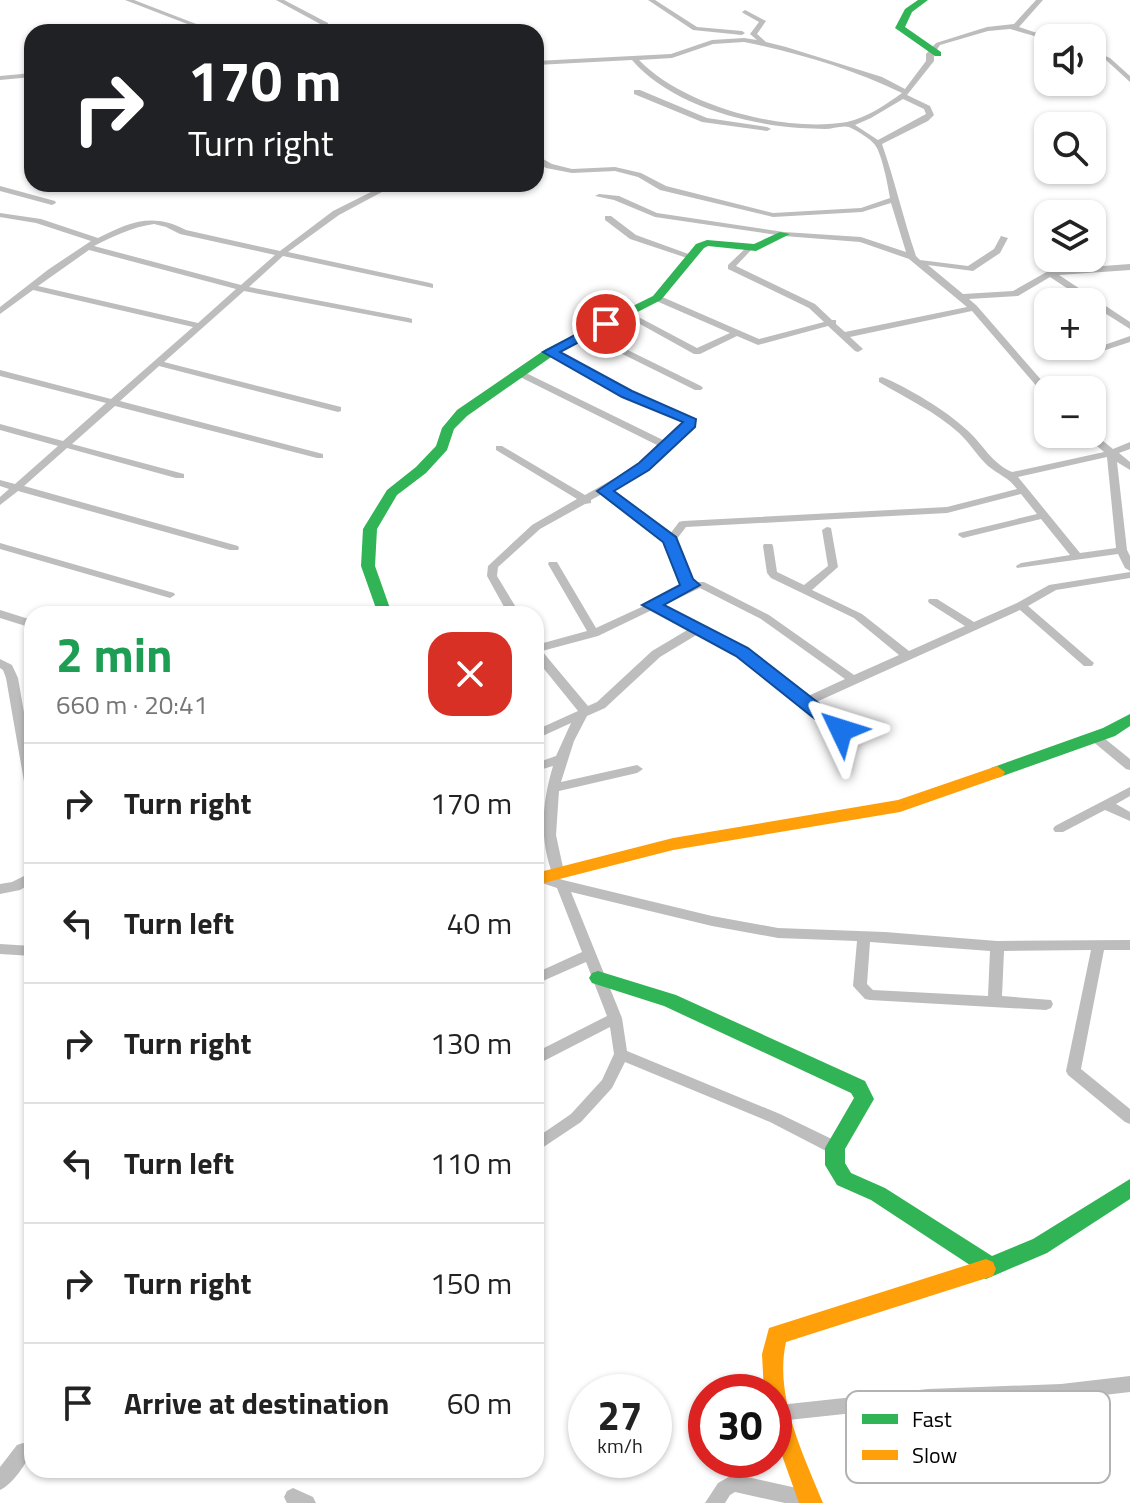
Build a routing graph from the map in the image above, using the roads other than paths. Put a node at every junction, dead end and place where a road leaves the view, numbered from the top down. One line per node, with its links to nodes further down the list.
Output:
1 (128, 0): 7 (street)
2 (279, 0): 8 (street)
3 (924, 0): 13 (street)
4 (1040, 0): 9 (street)
5 (657, 1): 10 (street)
6 (745, 12): 10 (street)
7 (192, 24)
8 (326, 24)
9 (1012, 27): 11 (street); 13 (street)
10 (753, 34): 12 (street)
11 (1034, 34)
12 (764, 43): 15 (street); 21 (street)
13 (935, 53): 21 (street)
14 (1106, 58): 19 (street)
15 (635, 60): 16 (street); 23 (street)
16 (544, 63)
17 (24, 76): 18 (street)
18 (0, 78)
19 (1130, 80)
20 (637, 92): 23 (street)
21 (905, 94): 22 (street); 24 (street)
22 (849, 124): 23 (street); 24 (street)
23 (793, 125)
24 (878, 143): 29 (street)
25 (544, 163): 29 (street)
26 (0, 188): 30 (street)
27 (375, 192): 38 (street)
28 (599, 196): 33 (street)
29 (895, 199): 40 (street)
30 (52, 203)
31 (0, 215): 35 (street)
32 (608, 218): 39 (street)
33 (784, 234): 37 (street); 40 (street)
34 (1004, 238): 40 (street)
35 (99, 241): 36 (street); 38 (street)
36 (87, 247): 44 (street); 45 (street)
37 (749, 248): 39 (street); 52 (street)
38 (282, 253): 43 (street); 45 (street)
39 (690, 256): 47 (street)
40 (914, 259): 46 (street)
41 (1130, 267): 42 (street)
42 (1050, 273): 46 (street); 54 (street)
43 (430, 286)
44 (32, 287): 49 (street); 53 (street)
45 (243, 288): 51 (street); 53 (street)
46 (962, 297): 48 (street)
47 (657, 298): 50 (street); 56 (street)
48 (974, 308): 57 (street); 65 (street)
49 (0, 311)
50 (626, 314): 55 (street); 56 (street)
51 (409, 321)
52 (833, 322): 56 (street); 57 (street)
53 (200, 326): 62 (street)
54 (1130, 326)
55 (587, 333): 61 (street); 67 (street)
56 (735, 334)
57 (845, 335): 60 (street)
58 (1130, 339): 59 (street)
59 (1106, 347)
60 (858, 349)
61 (550, 352): 64 (street); 73 (street)
62 (158, 363): 68 (street); 69 (street)
63 (0, 373): 68 (street)
64 (519, 373): 73 (street); 106 (street)
65 (1034, 378)
66 (882, 380): 79 (street)
67 (698, 388)
68 (114, 402): 71 (street); 77 (street)
69 (338, 409)
70 (0, 427): 71 (street)
71 (66, 444): 80 (street); 82 (street)
72 (1130, 445): 76 (street)
73 (666, 446): 83 (street)
74 (499, 448): 85 (street)
75 (1105, 448): 76 (street)
76 (1111, 453): 78 (street); 79 (street); 94 (street)
77 (320, 456)
78 (1130, 467)
79 (1011, 475): 84 (street)
80 (180, 476)
81 (0, 483): 82 (street)
82 (16, 488): 86 (street); 93 (street)
83 (604, 491): 85 (street); 90 (street)
84 (1022, 491): 87 (street); 90 (street)
85 (587, 501): 107 (street)
86 (0, 502)
87 (1043, 515): 89 (street); 95 (street)
88 (827, 530): 101 (street)
89 (963, 535)
90 (671, 540): 100 (street)
91 (0, 546): 102 (street)
92 (768, 546): 101 (street)
93 (234, 548)
94 (1122, 550): 95 (street); 98 (street)
95 (1077, 557): 97 (street)
96 (553, 564): 112 (street)
97 (1021, 566)
98 (1130, 568)
99 (1130, 575): 105 (street)
100 (692, 585): 104 (street); 118 (street)
101 (806, 589): 114 (street)
102 (170, 595)
103 (933, 601): 110 (street)
104 (651, 605): 111 (street); 112 (street)
105 (1021, 605): 110 (street); 117 (street)
106 (382, 606)
107 (509, 606)
108 (0, 614): 109 (street)
109 (24, 622)
110 (973, 626): 114 (street)
111 (697, 629): 119 (street); 120 (street)
112 (594, 633): 113 (street)
113 (544, 648)
114 (905, 654): 118 (street)
115 (544, 660): 120 (street)
116 (0, 663): 125 (street)
117 (1088, 663)
118 (852, 679): 119 (street)
119 (807, 701): 122 (street)
120 (586, 712): 123 (street); 126 (street)
121 (1130, 719): 124 (street)
122 (841, 730)
123 (544, 731)
124 (1095, 737): 128 (street); 136 (street)
125 (24, 747)
126 (560, 759): 127 (street); 130 (street)
127 (544, 764)
128 (1130, 766)
129 (637, 769): 130 (street)
130 (556, 787): 136 (street)
131 (1130, 791): 132 (street)
132 (1105, 804): 133 (street); 134 (street)
133 (1130, 817)
134 (1059, 829)
135 (544, 877): 136 (street)
136 (560, 878): 141 (street); 147 (street)
137 (24, 882): 138 (street)
138 (15, 887): 139 (street); 140 (street)
139 (0, 889)
140 (24, 890)
141 (864, 936): 144 (street); 150 (street)
142 (1099, 944): 143 (street); 144 (street); 155 (street)
143 (1130, 945)
144 (997, 946): 150 (street)
145 (0, 949): 146 (street)
146 (24, 950)
147 (588, 955): 148 (street); 149 (street)
148 (544, 975)
149 (598, 978): 152 (street); 157 (street)
150 (995, 1001): 151 (street)
151 (1046, 1004)
152 (615, 1018): 153 (street); 154 (street)
153 (621, 1054): 156 (street); 157 (street)
154 (544, 1055)
155 (1130, 1118)
156 (544, 1140)
157 (835, 1148): 159 (street)
158 (1130, 1188): 159 (street)
159 (991, 1267): 160 (street)
160 (774, 1374)
161 (1130, 1384): 162 (street)
162 (1070, 1391)
163 (846, 1406): 164 (street)
164 (792, 1412)
165 (792, 1450): 168 (street)
166 (23, 1451): 167 (street)
167 (0, 1481)
168 (810, 1502): 169 (street)
169 (714, 1503)

